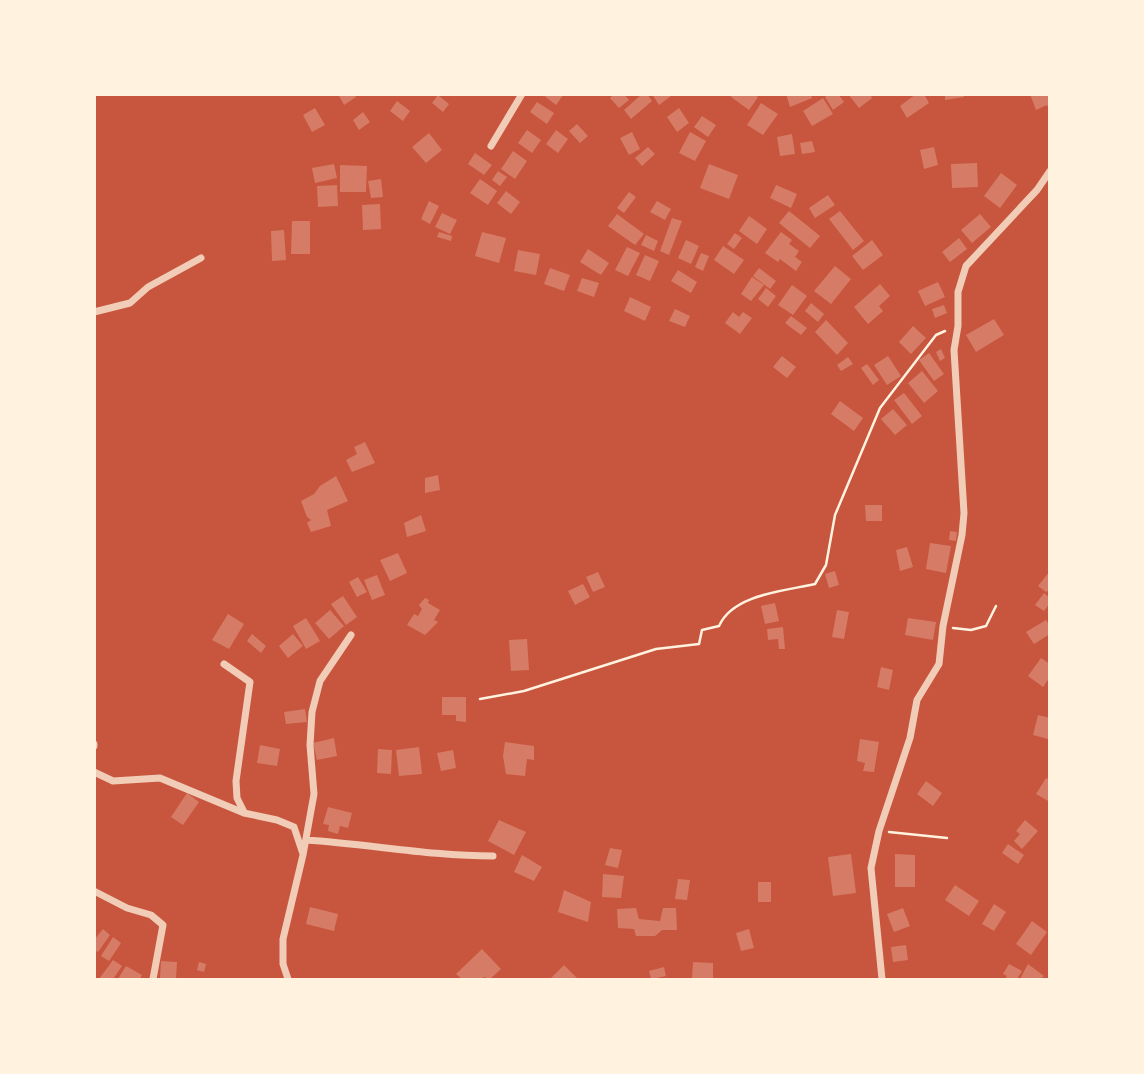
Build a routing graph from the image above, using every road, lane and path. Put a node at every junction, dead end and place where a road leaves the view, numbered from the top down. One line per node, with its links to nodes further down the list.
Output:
1 (522, 94): 2 (street)
2 (491, 146)
3 (1049, 171): 6 (street)
4 (201, 258): 5 (street)
5 (94, 312)
6 (958, 326): 8 (street); 11 (path)
7 (996, 606): 8 (path)
8 (943, 626): 14 (street)
9 (351, 635): 16 (street)
10 (225, 664): 13 (street)
11 (480, 699)
12 (94, 772): 13 (street)
13 (244, 813): 17 (street)
14 (879, 831): 15 (path); 22 (street)
15 (947, 838)
16 (306, 841): 17 (street); 18 (street)
17 (303, 855): 21 (street)
18 (493, 856)
19 (94, 891): 20 (street)
20 (153, 979)
21 (288, 979)
22 (882, 979)

